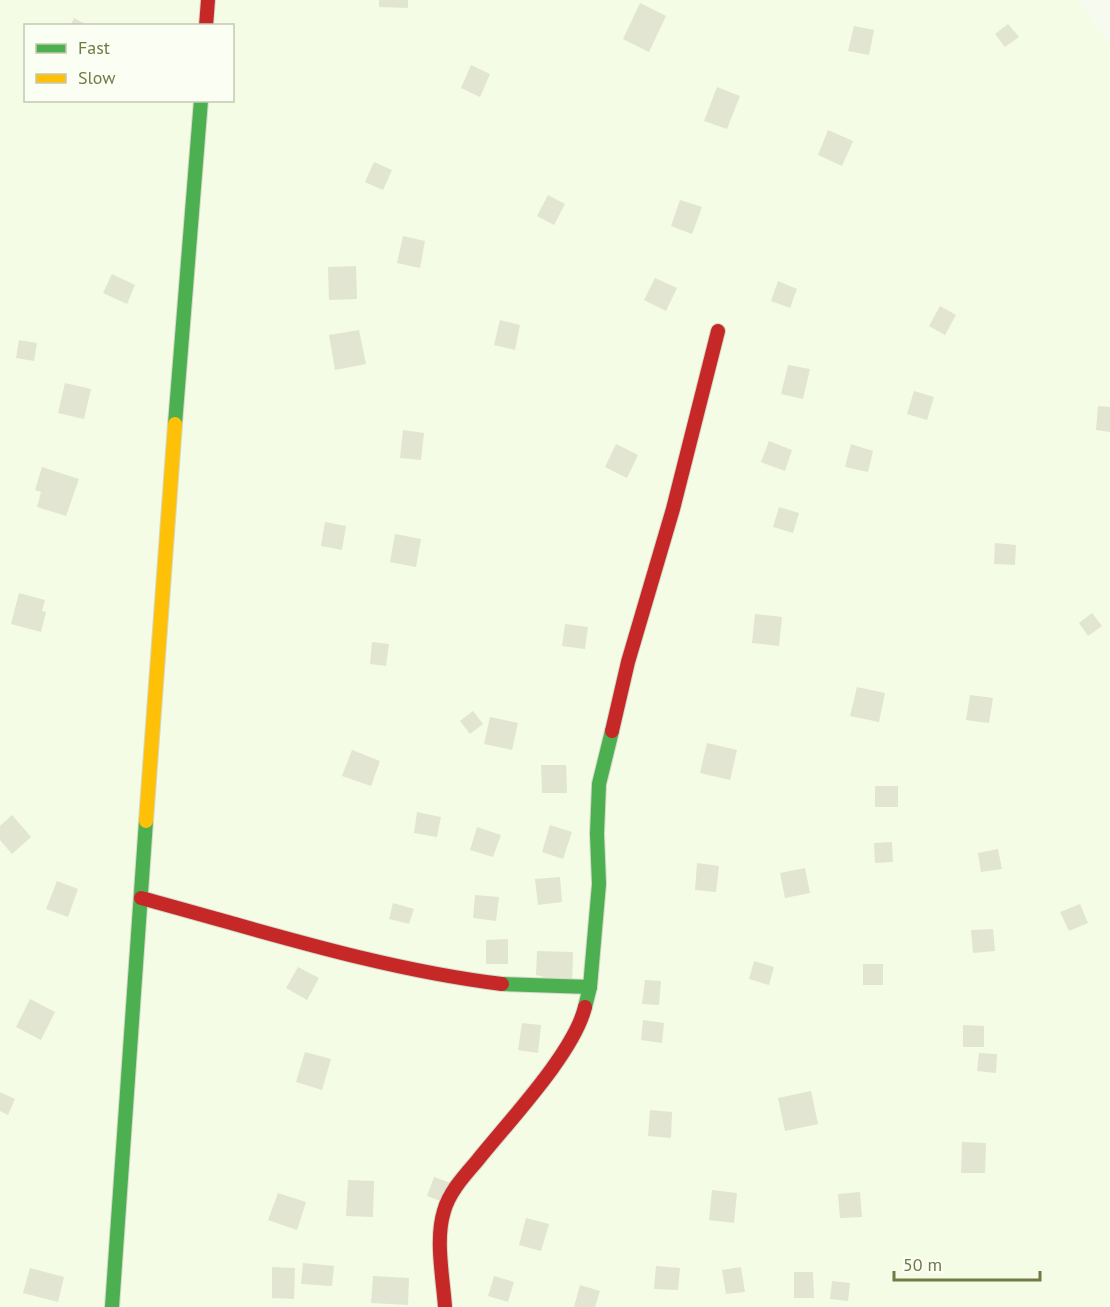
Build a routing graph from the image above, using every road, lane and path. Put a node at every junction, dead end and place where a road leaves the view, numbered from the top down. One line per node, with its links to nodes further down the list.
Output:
1 (208, 0): 2 (street)
2 (207, 24)
3 (201, 102): 5 (street)
4 (718, 331): 6 (street)
5 (141, 898): 6 (street); 7 (street)
6 (590, 987): 8 (street)
7 (112, 1307)
8 (445, 1307)

